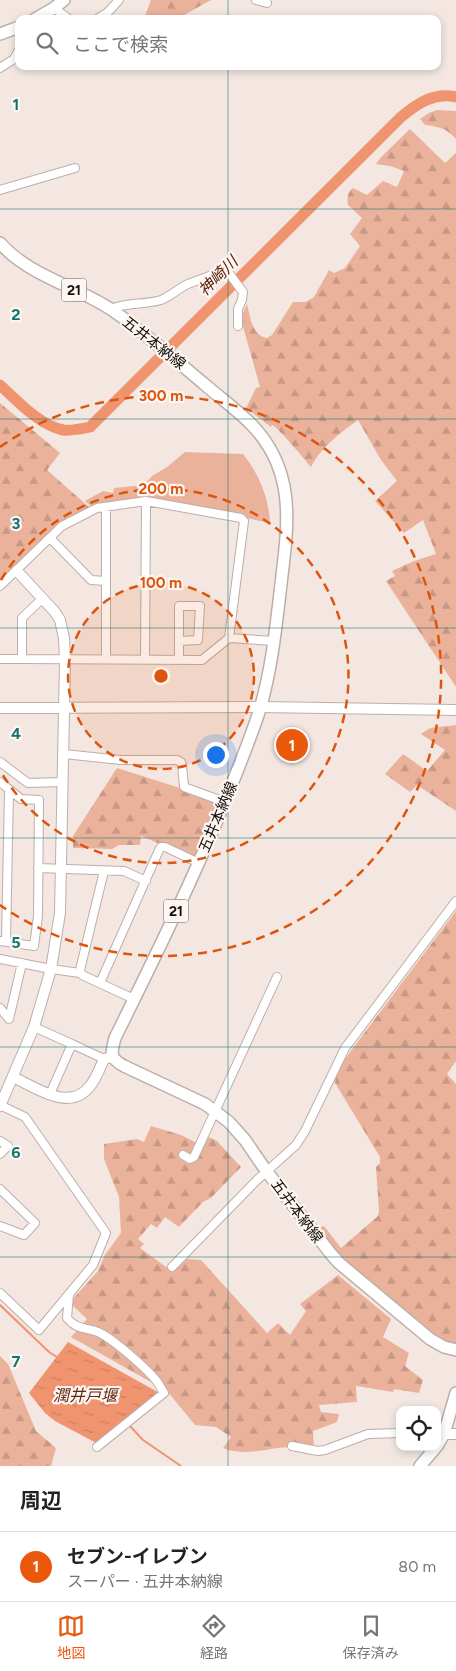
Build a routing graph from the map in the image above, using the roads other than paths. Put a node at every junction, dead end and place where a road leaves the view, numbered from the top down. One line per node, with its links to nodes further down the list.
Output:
1 (64, 0): 5 (main road)
2 (119, 0): 8 (street)
3 (256, 0): 4 (street)
4 (267, 3)
5 (54, 8): 6 (main road); 7 (street)
6 (42, 15)
7 (64, 15)
8 (103, 15)
9 (15, 28): 10 (main road)
10 (0, 34)
11 (15, 57): 12 (street)
12 (0, 68)
13 (75, 168): 14 (street)
14 (0, 190)
15 (0, 243): 16 (main road, 五井本納線 / 21)
16 (111, 309): 17 (street); 27 (main road, 五井本納線 / 21)
17 (238, 326)
18 (146, 500): 19 (street); 25 (street); 31 (street)
19 (106, 507): 20 (street); 22 (street)
20 (50, 538): 21 (street); 22 (street)
21 (17, 571): 23 (street); 24 (street)
22 (106, 580): 30 (street)
23 (0, 586)
24 (43, 598): 29 (street); 33 (street)
25 (229, 638): 27 (street); 32 (street)
26 (179, 641): 26 (street); 32 (street)
27 (274, 642): 34 (main road, 五井本納線 / 21)
28 (0, 659): 29 (street)
29 (22, 659): 33 (street)
30 (106, 659): 31 (street); 33 (street)
31 (145, 659): 32 (street)
32 (179, 659)
33 (65, 660): 36 (street)
34 (260, 707): 36 (street); 37 (street); 43 (main road, 五井本納線 / 21)
35 (0, 708): 36 (street)
36 (63, 708): 38 (street)
37 (456, 710)
38 (64, 754): 41 (street); 43 (street)
39 (0, 762): 41 (street)
40 (0, 782): 42 (street)
41 (63, 782): 46 (street)
42 (9, 790): 45 (street); 50 (street)
43 (225, 802): 44 (main road, 五井本納線 / 21)
44 (199, 863): 48 (street); 57 (main road, 五井本納線 / 21)
45 (38, 868): 46 (street); 50 (street)
46 (62, 869): 47 (street); 53 (street)
47 (104, 871): 48 (street); 54 (street)
48 (146, 881): 56 (street)
49 (456, 901): 69 (street)
50 (3, 941)
51 (0, 959): 52 (street)
52 (22, 964): 53 (street); 58 (street)
53 (51, 969): 54 (street); 59 (street)
54 (80, 972): 56 (street)
55 (277, 977): 65 (street)
56 (100, 983): 57 (street)
57 (134, 999): 61 (main road, 五井本納線 / 21)
58 (0, 1008)
59 (34, 1027): 60 (street); 62 (street)
60 (72, 1044): 61 (street); 63 (street)
61 (108, 1058): 63 (street); 65 (main road, 五井本納線)
62 (13, 1077): 63 (street); 64 (street)
63 (50, 1094)
64 (0, 1106): 74 (street)
65 (216, 1111): 68 (street); 69 (main road, 五井本納線)
66 (0, 1141): 67 (street)
67 (0, 1154)
68 (183, 1155)
69 (267, 1172): 72 (street); 75 (main road, 五井本納線)
70 (1, 1192): 71 (street)
71 (0, 1226)
72 (172, 1267)
73 (0, 1293): 74 (street)
74 (70, 1293): 82 (street)
75 (456, 1350)
76 (456, 1393): 77 (main road)
77 (441, 1431)
78 (396, 1433): 81 (street)
79 (441, 1434): 80 (street)
80 (456, 1434)
81 (292, 1446)
82 (97, 1447)
83 (433, 1451): 84 (main road)
84 (420, 1466)

